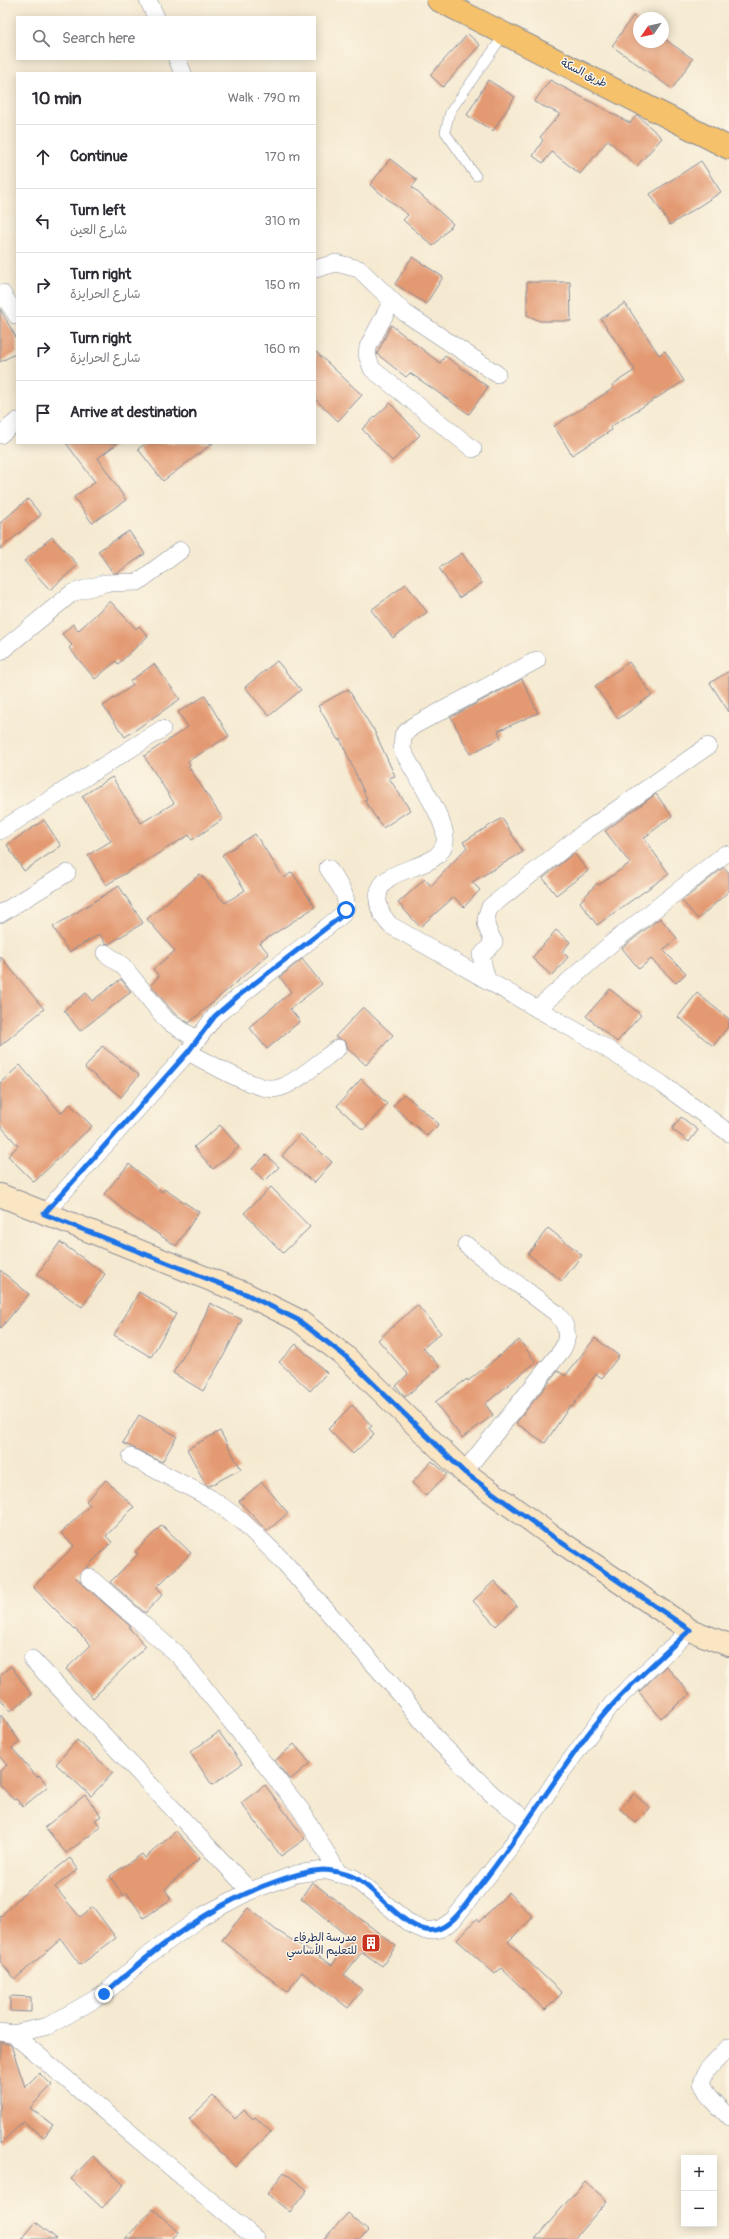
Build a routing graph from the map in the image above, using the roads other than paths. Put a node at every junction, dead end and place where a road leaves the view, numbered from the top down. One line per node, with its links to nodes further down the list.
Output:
1 (148, 0): 3 (street)
2 (438, 0): 4 (main road, طريق السكة)
3 (156, 16)
4 (505, 33): 7 (main road, طريق السكة); 8 (lane)
5 (178, 60): 6 (street)
6 (184, 72)
7 (729, 148)
8 (476, 176)
9 (316, 269): 11 (street)
10 (2, 294): 12 (street)
11 (392, 302): 13 (street); 16 (street)
12 (16, 315)
13 (497, 374)
14 (16, 422): 15 (street)
15 (0, 435)
16 (473, 449)
17 (180, 550): 18 (street)
18 (0, 652)
19 (537, 660): 28 (street)
20 (162, 729): 22 (street)
21 (708, 746): 28 (street)
22 (0, 831)
23 (725, 854): 29 (street)
24 (328, 868): 30 (street)
25 (67, 873): 26 (street)
26 (0, 914)
27 (105, 953): 30 (street)
28 (487, 980): 29 (street)
29 (537, 1009): 32 (street)
30 (192, 1046): 31 (street); 34 (street)
31 (338, 1048)
32 (729, 1132)
33 (0, 1195): 34 (street)
34 (44, 1214): 37 (street)
35 (466, 1245): 37 (street)
36 (131, 1457): 42 (street)
37 (464, 1472): 39 (street)
38 (89, 1577): 43 (street)
39 (690, 1630): 40 (street); 42 (street)
40 (729, 1645)
41 (32, 1659): 44 (street)
42 (529, 1822): 43 (street)
43 (339, 1874): 44 (street)
44 (250, 1891): 45 (street)
45 (7, 2033): 48 (street)
46 (729, 2047): 47 (street)
47 (729, 2117)
48 (256, 2239)

